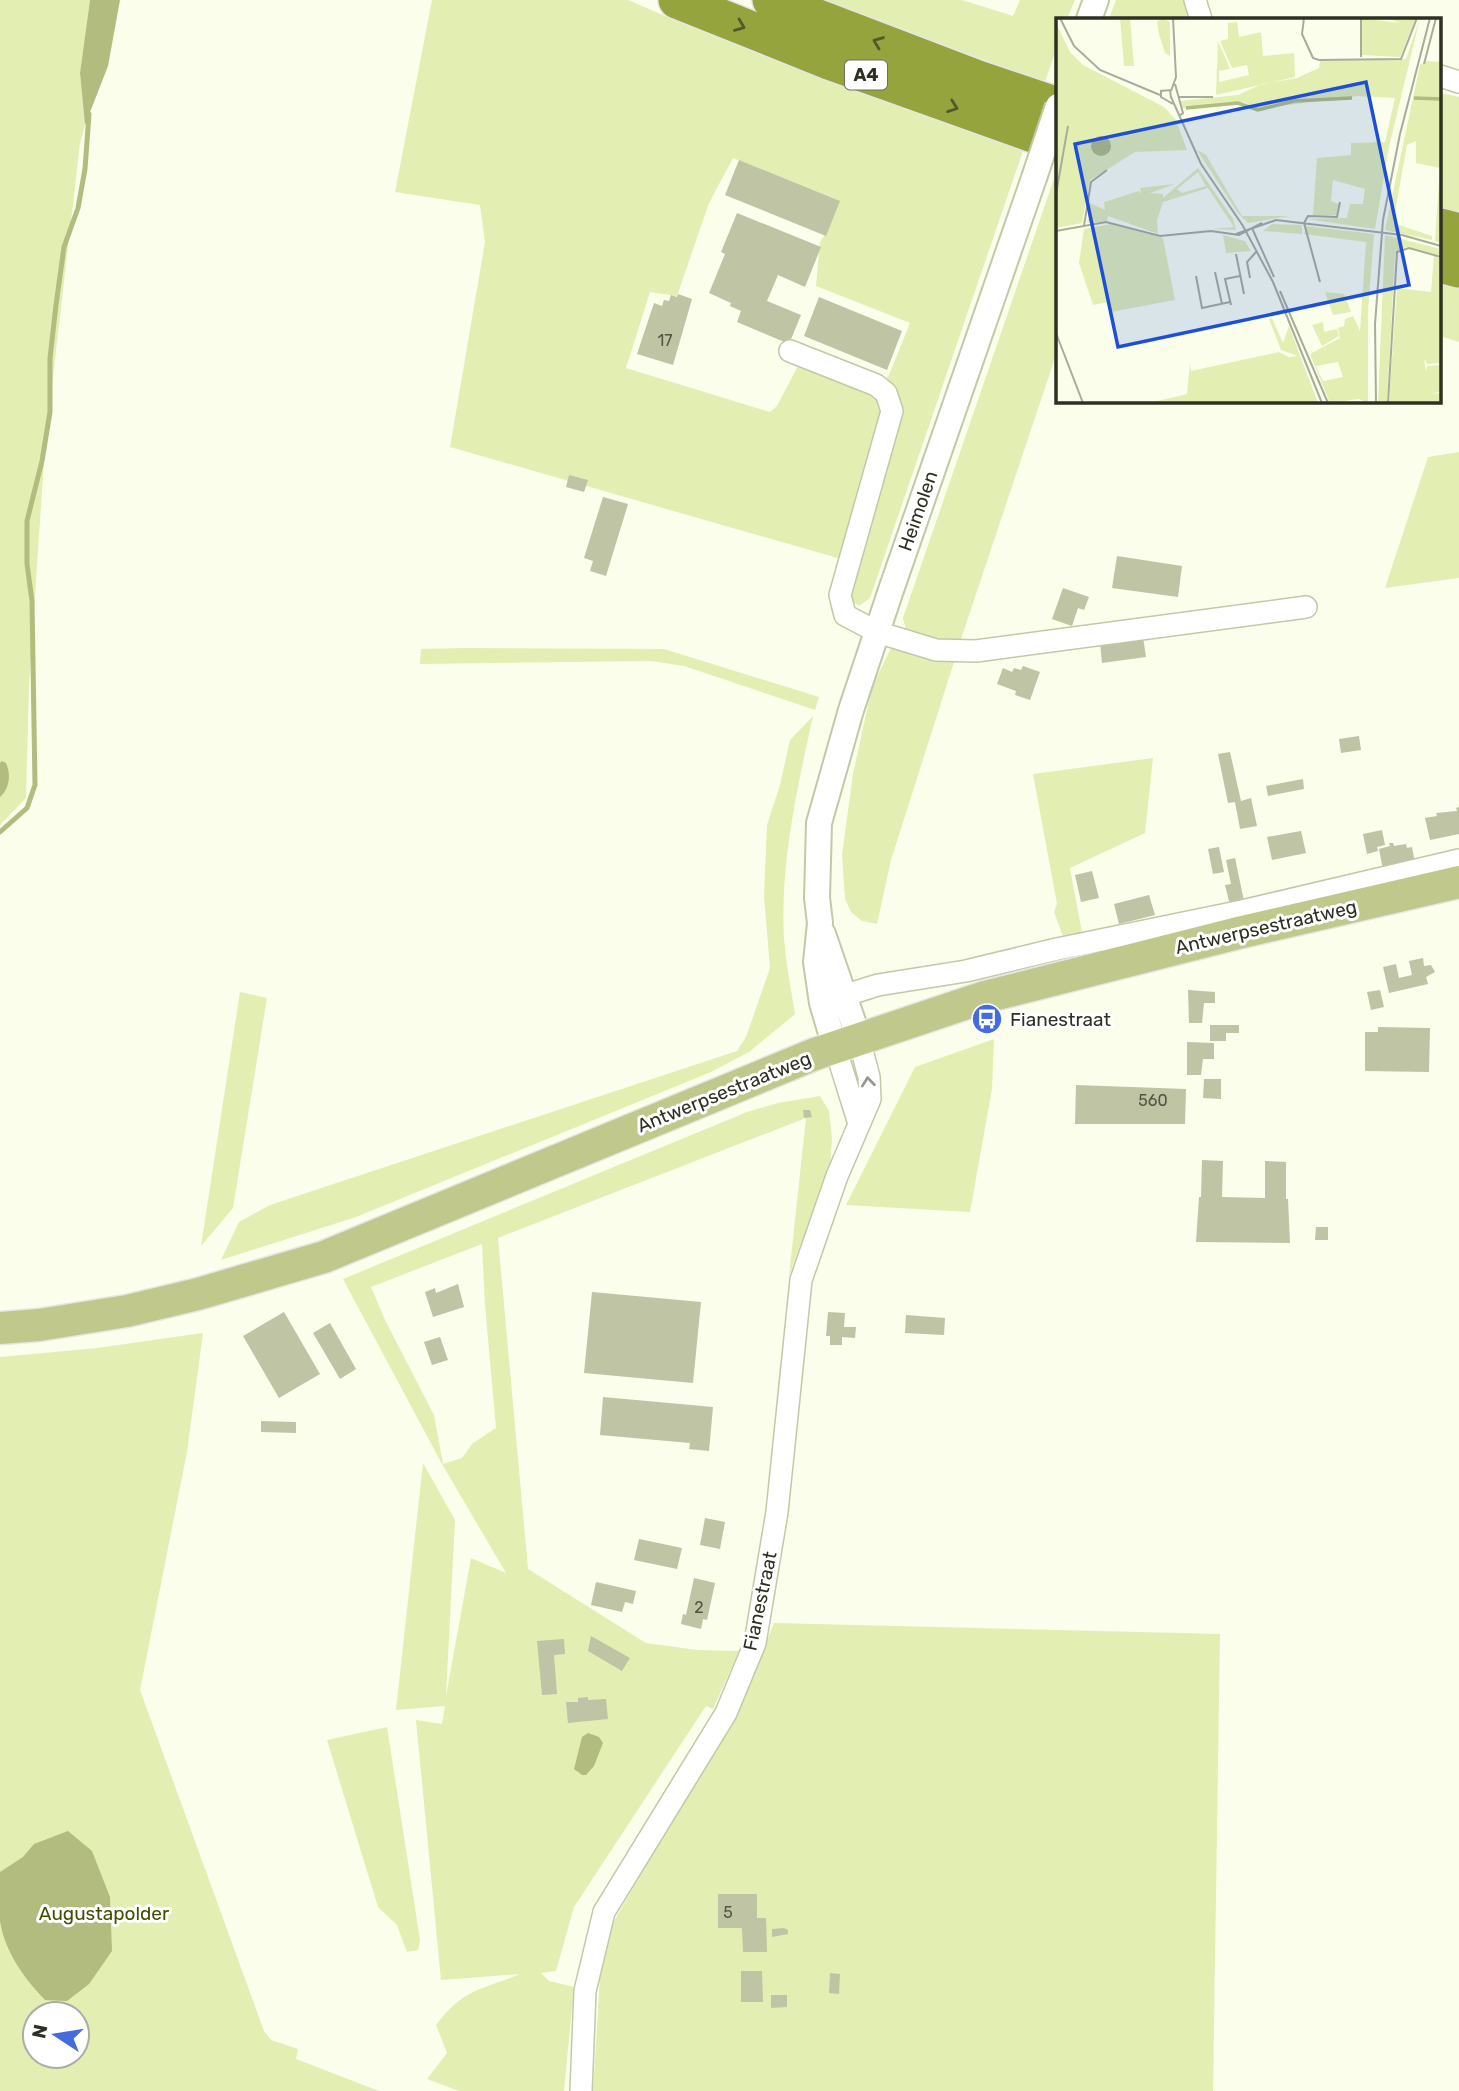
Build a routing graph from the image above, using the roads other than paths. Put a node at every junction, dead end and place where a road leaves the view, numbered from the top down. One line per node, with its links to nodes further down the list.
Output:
1 (677, 0): 11 (highway, A4, one-way to 11)
2 (771, 0): 9 (highway, A4, one-way to 2)
3 (1096, 0): 5 (street)
4 (1195, 0): 6 (street)
5 (1089, 18)
6 (1201, 18)
7 (1442, 77): 8 (street)
8 (1459, 82)
9 (1056, 105)
10 (1056, 112): 18 (street, Heimolen, bridge)
11 (1056, 142)
12 (1442, 228): 13 (highway)
13 (1459, 232)
14 (1442, 265): 15 (highway)
15 (1459, 269)
16 (790, 351): 18 (street)
17 (1306, 607): 18 (street)
18 (877, 632): 21 (street, Heimolen)
19 (1459, 860): 21 (street, Antwerpsestraatweg)
20 (1459, 882): 22 (main road, Antwerpsestraatweg)
21 (833, 999): 22 (street, Heimolen)
22 (847, 1043): 23 (main road, Antwerpsestraatweg); 24 (street, Fianestraat)
23 (0, 1328)
24 (581, 2091)

